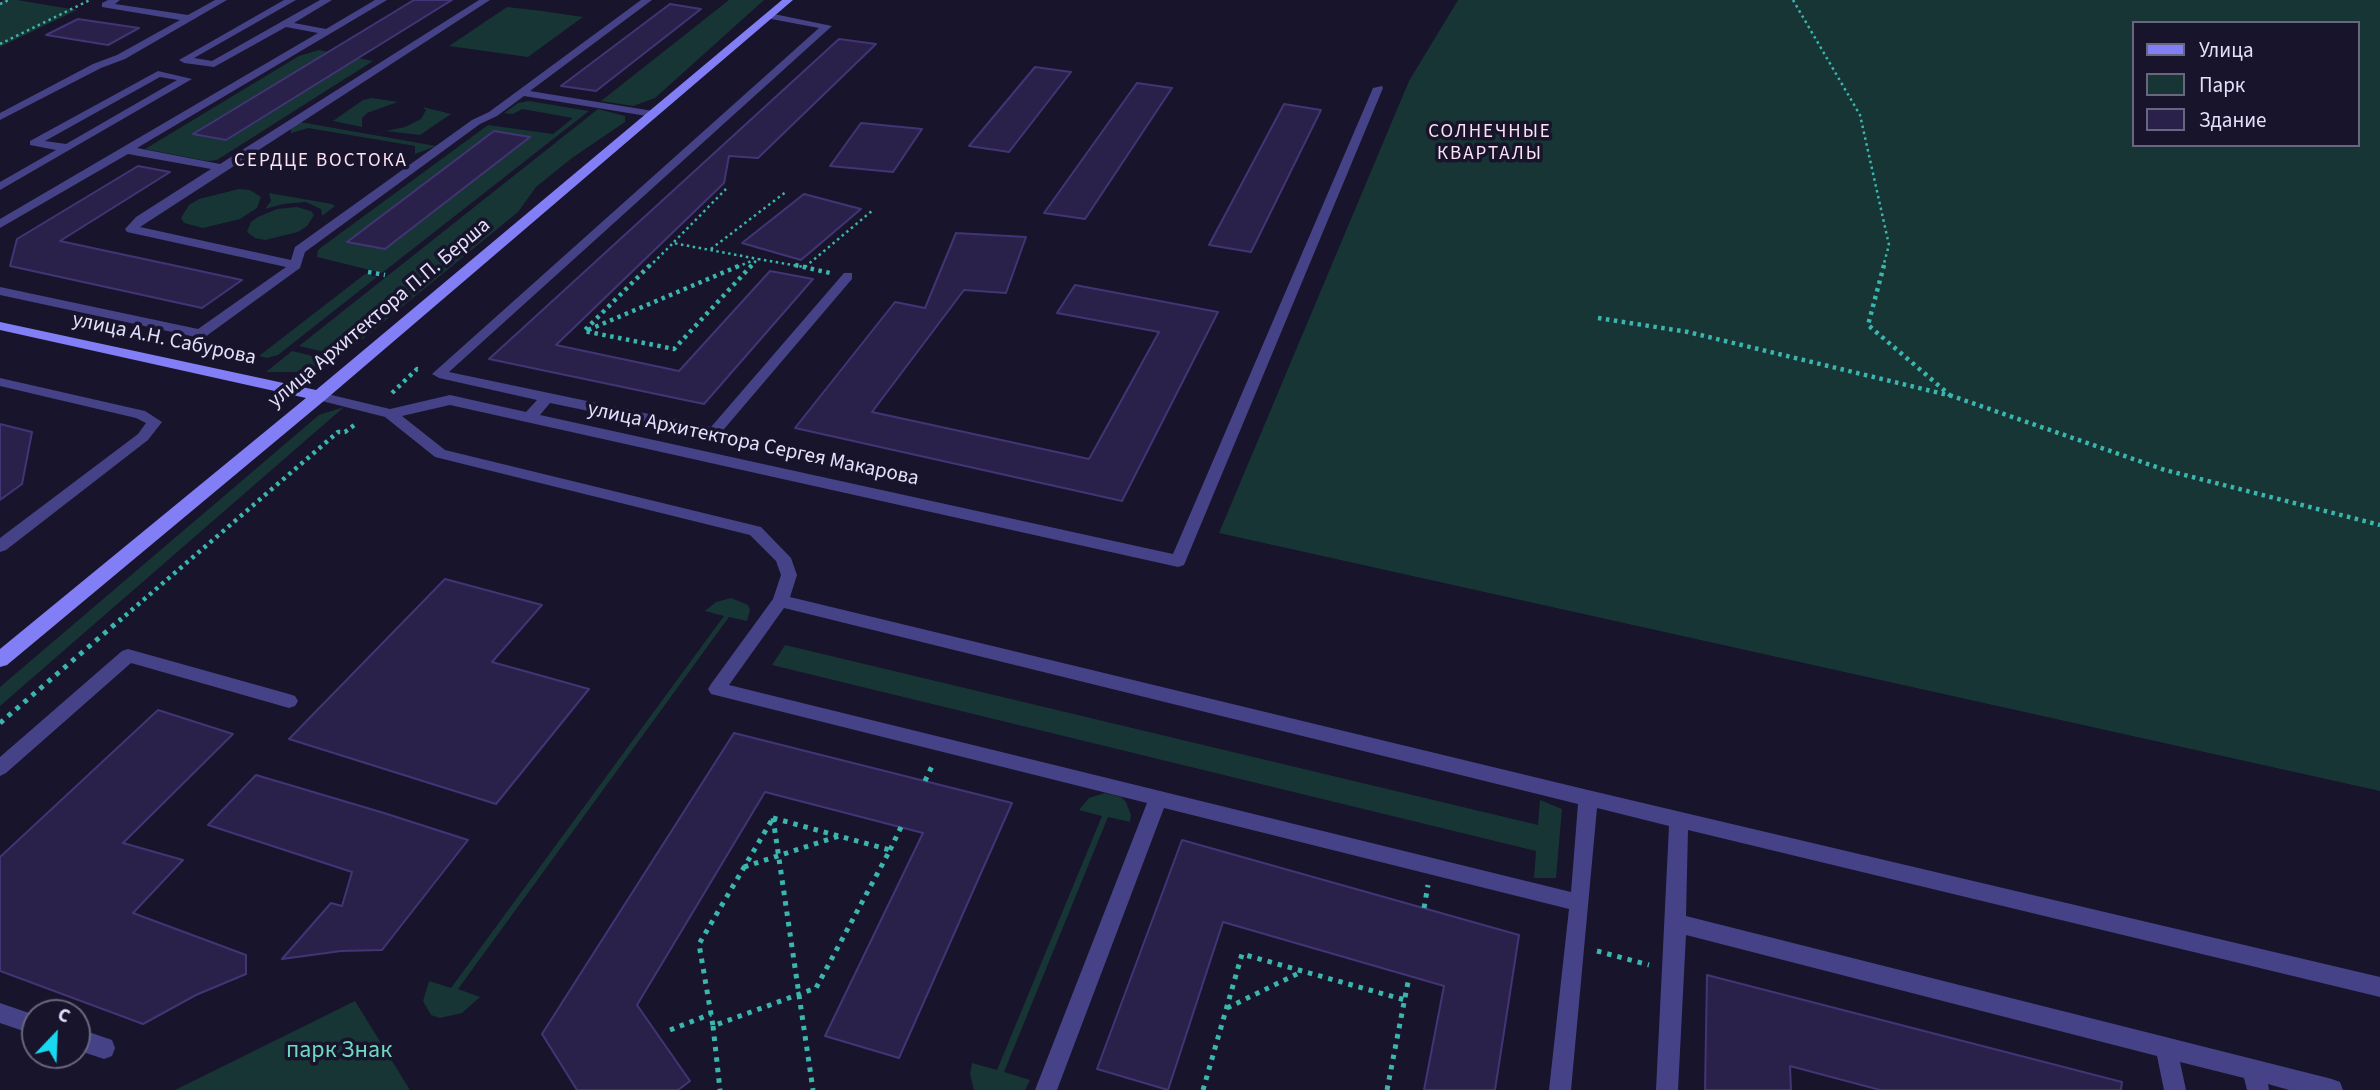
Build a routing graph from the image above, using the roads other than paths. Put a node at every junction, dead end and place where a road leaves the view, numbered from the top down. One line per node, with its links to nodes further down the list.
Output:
1 (115, 0): 10 (lane)
2 (222, 0): 10 (lane)
3 (291, 0): 11 (lane)
4 (327, 0): 11 (lane)
5 (382, 0): 12 (lane)
6 (485, 0): 19 (lane)
7 (647, 0): 14 (lane)
8 (788, 0): 9 (street, улица Архитектора П.П. Берша)
9 (769, 16): 15 (street, улица Архитектора П.П. Берша); 28 (lane)
10 (189, 18): 16 (lane)
11 (284, 24): 12 (lane)
12 (328, 32): 18 (lane)
13 (1378, 88): 30 (lane, улица Архитектора Сергея Макарова)
14 (522, 93): 15 (lane); 22 (lane)
15 (653, 114): 27 (street, улица Архитектора П.П. Берша)
16 (0, 117)
17 (67, 148): 17 (lane); 20 (lane)
18 (127, 150): 19 (lane); 21 (lane)
19 (222, 168): 22 (lane)
20 (0, 187)
21 (0, 224)
22 (296, 265): 24 (lane)
23 (848, 276): 28 (lane)
24 (0, 291)
25 (1, 327): 27 (street, улица А.Н. Сабурова)
26 (0, 382): 31 (lane)
27 (318, 396): 29 (lane); 33 (street, улица Архитектора П.П. Берша)
28 (547, 398): 30 (lane)
29 (390, 414): 30 (lane, улица Архитектора Сергея Макарова); 32 (lane)
30 (530, 417)
31 (0, 546)
32 (779, 601): 36 (lane); 37 (lane)
33 (0, 660)
34 (289, 701): 35 (lane)
35 (0, 768)
36 (1158, 798): 39 (lane); 48 (lane)
37 (1588, 798): 38 (lane); 39 (lane)
38 (1679, 820): 40 (lane); 41 (lane)
39 (1580, 904): 49 (lane)
40 (1676, 923): 46 (lane); 50 (lane)
41 (2380, 987)
42 (0, 1013): 43 (lane)
43 (21, 1020)
44 (91, 1044): 45 (lane)
45 (104, 1048)
46 (2166, 1049): 47 (lane); 51 (lane)
47 (2256, 1080): 52 (lane)
48 (1046, 1090)
49 (1559, 1090)
50 (1667, 1090)
51 (2175, 1090)
52 (2332, 1090)

